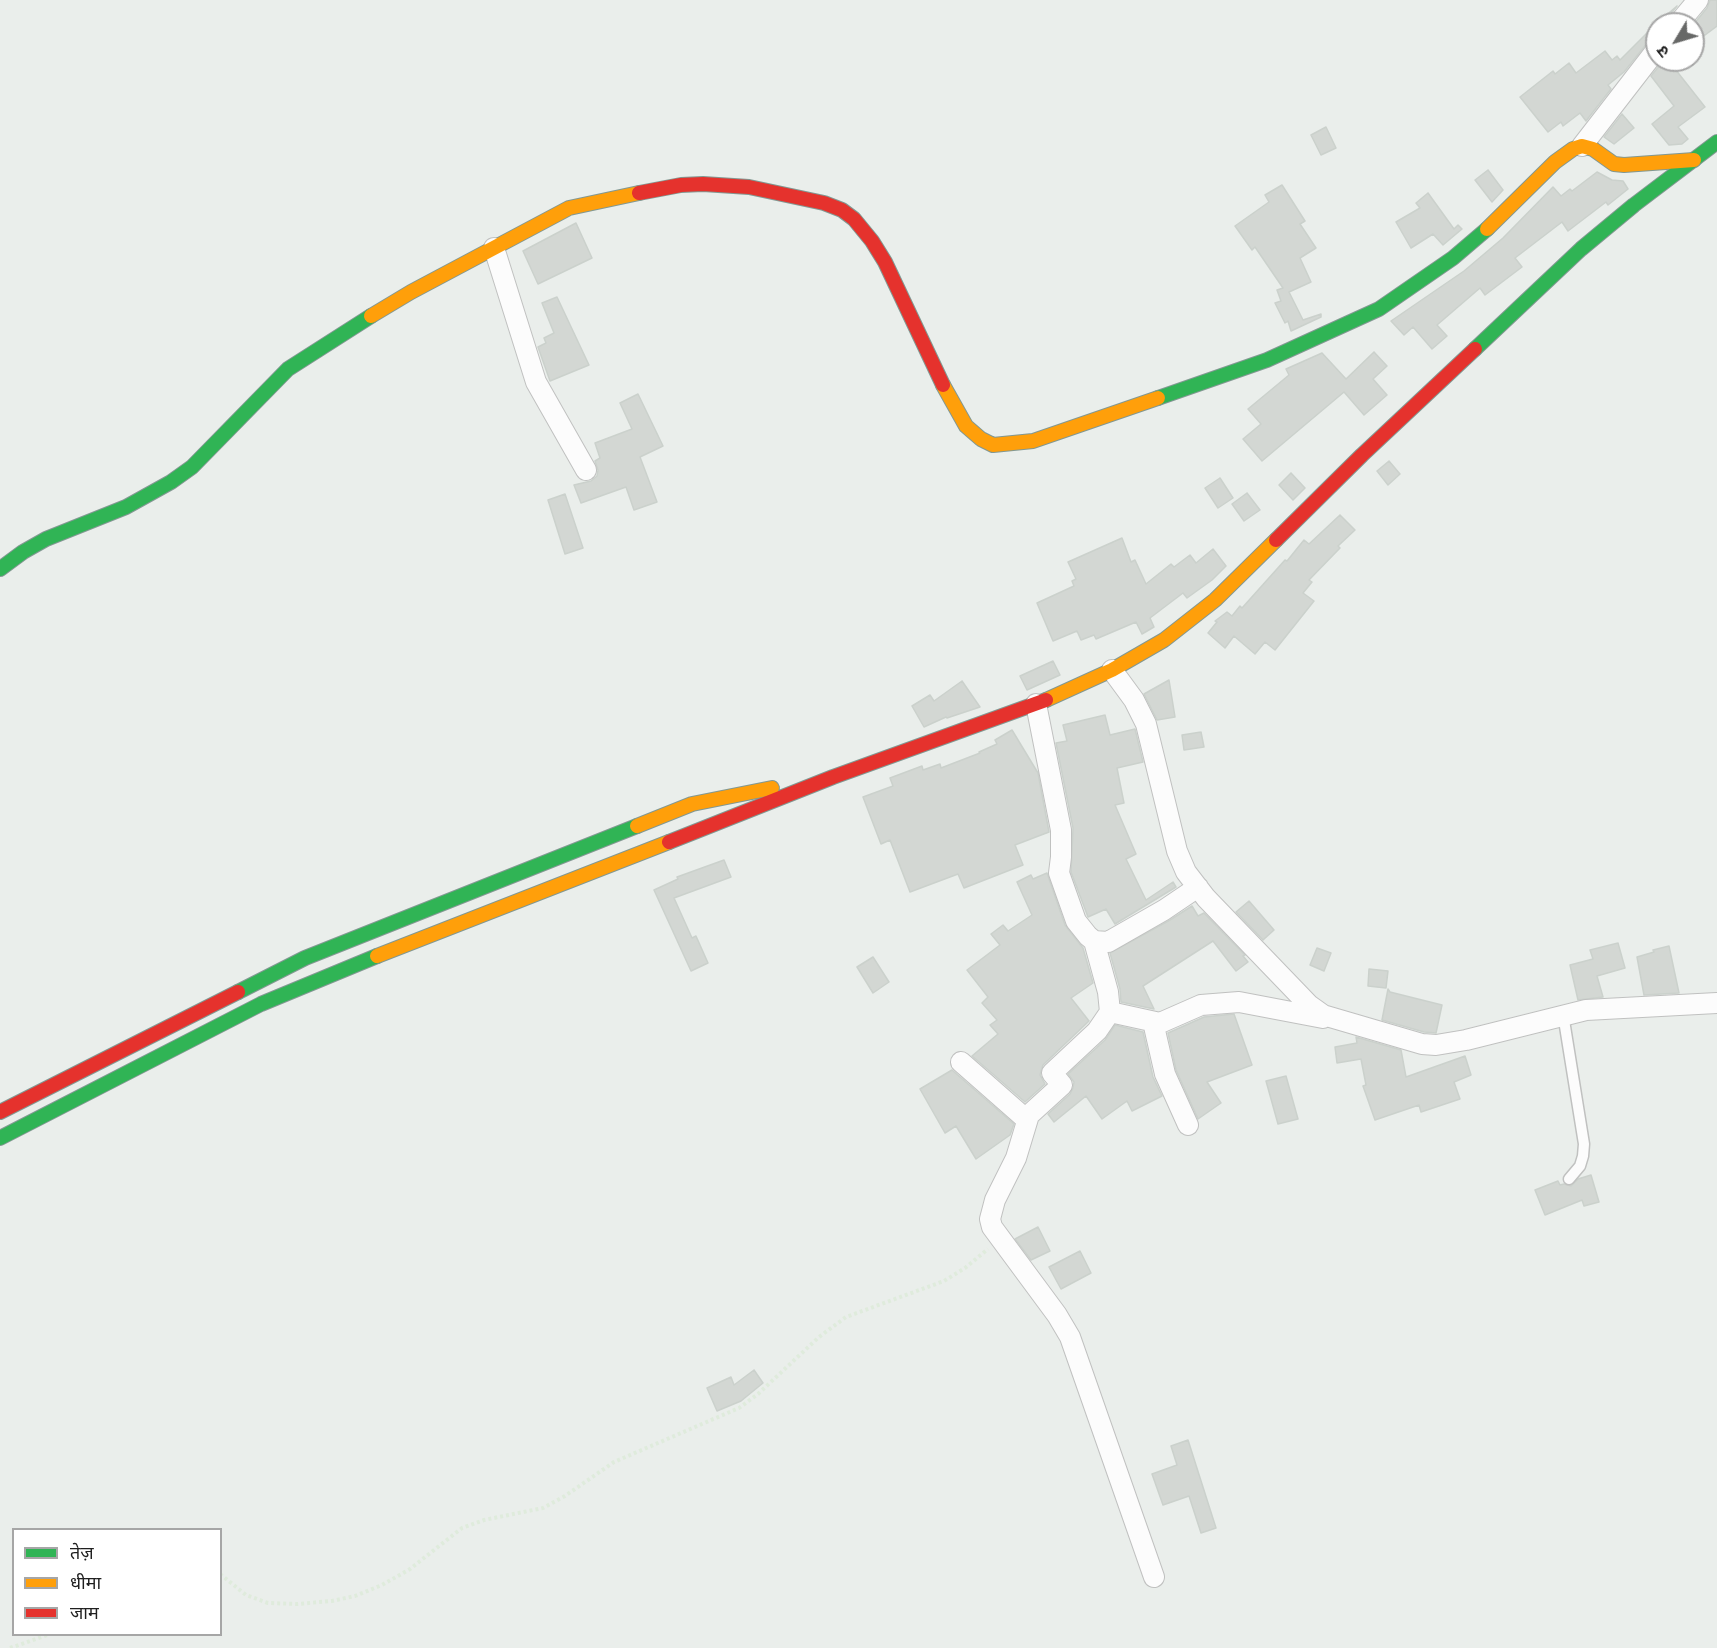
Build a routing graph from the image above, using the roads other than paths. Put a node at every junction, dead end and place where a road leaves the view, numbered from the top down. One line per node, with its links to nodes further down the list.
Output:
1 (1698, 0): 2 (street)
2 (1688, 12)
3 (1645, 65): 5 (street)
4 (1717, 142): 6 (street)
5 (1582, 146): 6 (street); 7 (street)
6 (1694, 160): 10 (street)
7 (494, 248): 8 (street); 9 (street)
8 (586, 470)
9 (0, 569)
10 (1112, 670): 11 (street); 13 (street)
11 (1036, 704): 12 (street); 14 (street)
12 (833, 777): 21 (street); 24 (street)
13 (1198, 887): 14 (street); 18 (street)
14 (1095, 941): 16 (street)
15 (1717, 1003): 17 (street)
16 (1110, 1012): 19 (street); 22 (street)
17 (1563, 1014): 18 (street); 25 (lane)
18 (1338, 1020): 19 (street)
19 (1153, 1022): 23 (street)
20 (962, 1062): 22 (street)
21 (0, 1112)
22 (1027, 1120): 26 (street)
23 (1188, 1125)
24 (0, 1138)
25 (1569, 1179)
26 (1155, 1577)

